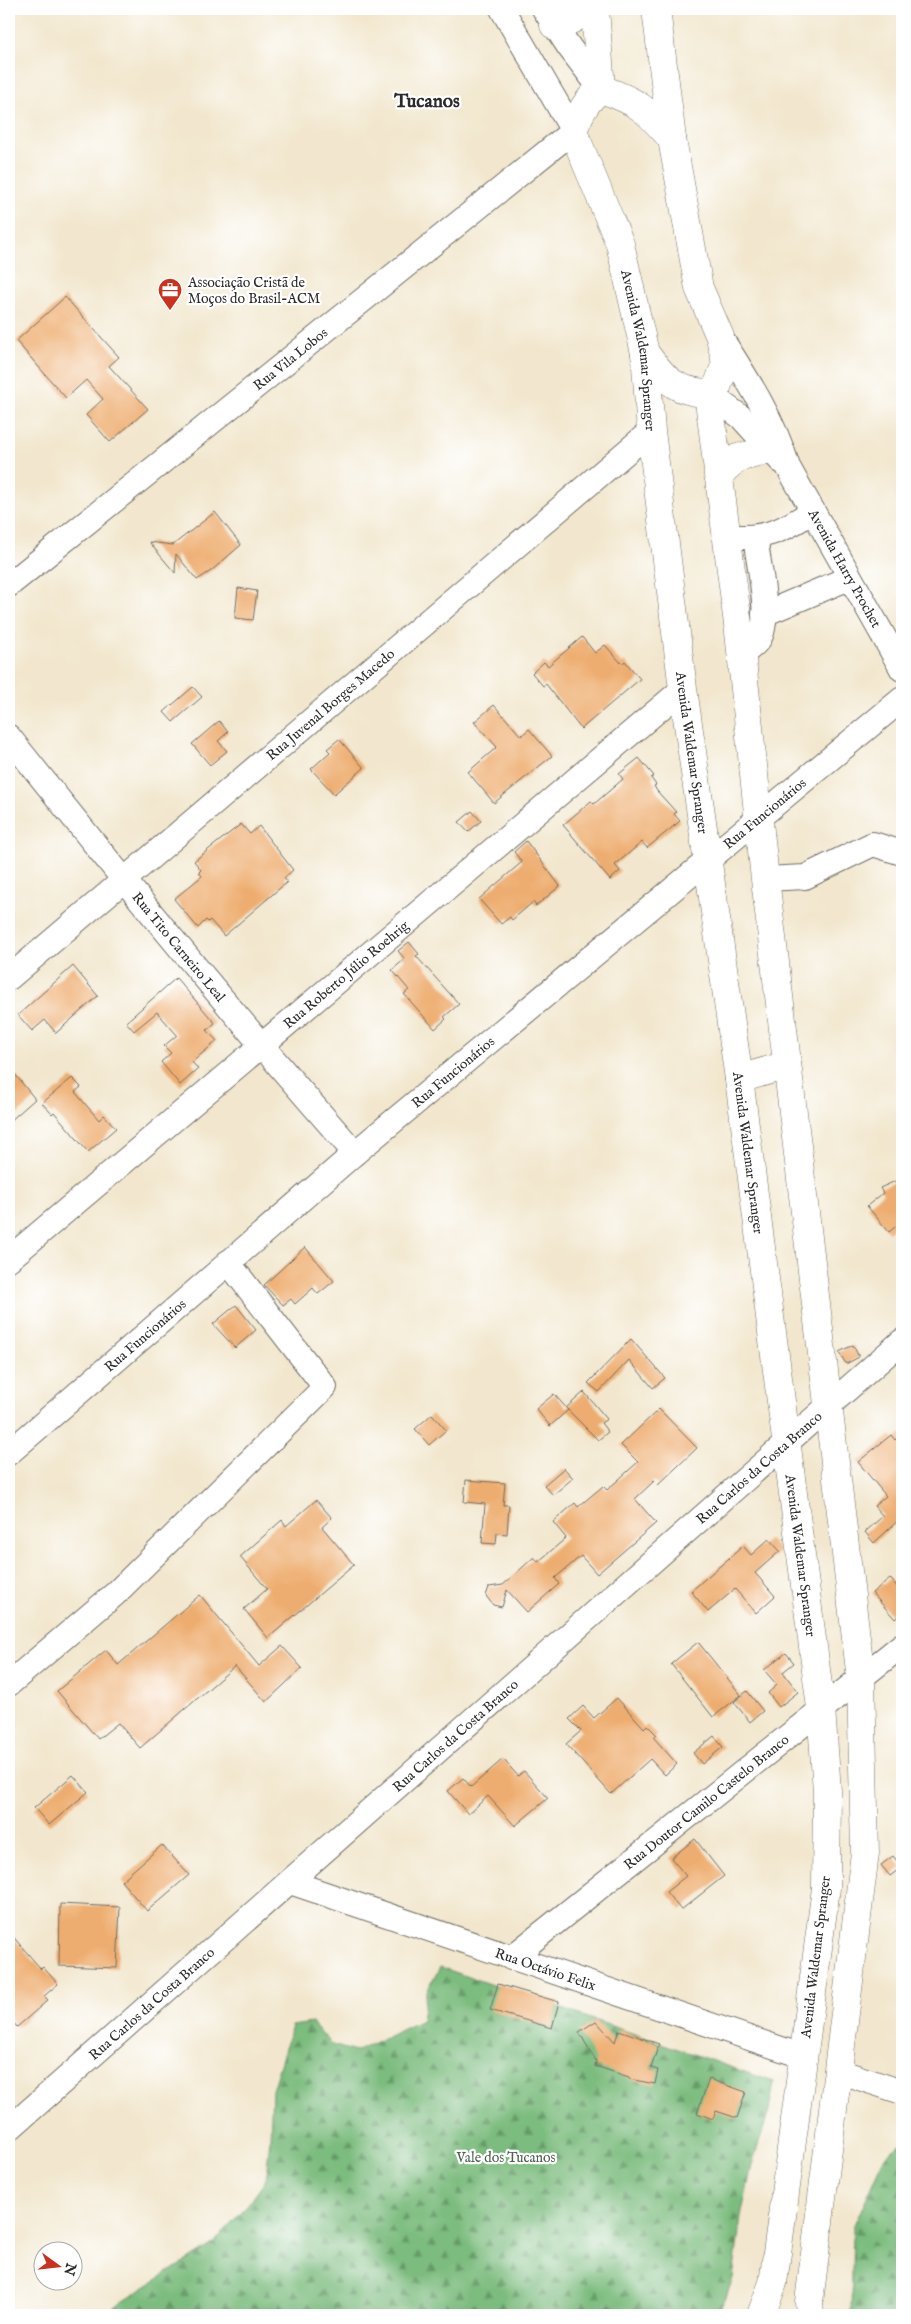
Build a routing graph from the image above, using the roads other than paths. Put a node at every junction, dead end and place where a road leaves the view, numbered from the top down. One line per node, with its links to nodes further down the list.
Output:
1 (502, 9): 7 (street)
2 (586, 9): 5 (main road)
3 (595, 9): 6 (main road)
4 (656, 9): 8 (main road)
5 (549, 17): 6 (street)
6 (601, 89): 7 (main road); 8 (main road)
7 (573, 132): 10 (main road, Avenida Waldemar Spranger); 19 (street, Rua Vila Lobos)
8 (672, 138): 9 (main road)
9 (720, 337): 11 (main road); 13 (street, Avenida Harry Prochet)
10 (645, 353): 11 (main road); 12 (main road, Avenida Waldemar Spranger)
11 (708, 393): 13 (street, Avenida Harry Prochet); 14 (main road)
12 (651, 430): 23 (main road, Avenida Waldemar Spranger); 30 (street, Rua Juvenal Borges Macedo)
13 (779, 459): 14 (main road); 15 (street, Avenida Harry Prochet)
14 (718, 475): 16 (main road)
15 (813, 511): 17 (street); 18 (street, Avenida Harry Prochet)
16 (727, 537): 17 (street); 21 (main road)
17 (755, 538): 20 (street)
18 (849, 578): 20 (street); 22 (street, Avenida Harry Prochet)
19 (9, 585)
20 (764, 614): 21 (street)
21 (742, 655): 26 (main road)
22 (902, 670)
23 (683, 689): 28 (main road, Avenida Waldemar Spranger); 32 (street, Rua Roberto Júlio Roehrig)
24 (902, 698): 26 (street, Rua Funcionários)
25 (9, 737): 30 (street, Rua Tito Carneiro Leal)
26 (758, 818): 28 (street, Rua Funcionários); 29 (main road)
27 (902, 852): 29 (street)
28 (706, 861): 34 (main road, Avenida Waldemar Spranger); 35 (street, Rua Funcionários)
29 (766, 879): 33 (main road)
30 (122, 881): 31 (street, Rua Juvenal Borges Macedo); 32 (street, Rua Tito Carneiro Leal)
31 (9, 978)
32 (261, 1046): 35 (street, Rua Tito Carneiro Leal); 36 (street, Rua Roberto Júlio Roehrig)
33 (787, 1065): 34 (main road); 39 (main road)
34 (739, 1079): 40 (main road, Avenida Waldemar Spranger)
35 (354, 1153): 37 (street, Rua Funcionários)
36 (9, 1259)
37 (228, 1262): 41 (street, Rua Funcionários); 44 (street)
38 (902, 1342): 39 (street, Rua Carlos da Costa Branco)
39 (830, 1404): 40 (street, Rua Carlos da Costa Branco); 43 (main road)
40 (788, 1443): 45 (main road, Avenida Waldemar Spranger); 46 (street, Rua Carlos da Costa Branco)
41 (9, 1453)
42 (902, 1645): 43 (street, Rua Doutor Camilo Castelo Branco)
43 (861, 1678): 45 (street, Rua Doutor Camilo Castelo Branco); 49 (main road)
44 (9, 1684)
45 (821, 1708): 47 (street, Rua Doutor Camilo Castelo Branco); 48 (main road, Avenida Waldemar Spranger)
46 (290, 1882): 47 (street, Rua Octávio Felix); 51 (street, Rua Carlos da Costa Branco)
47 (511, 1958): 48 (street, Rua Octávio Felix)
48 (802, 2056): 52 (main road, Avenida Waldemar Spranger)
49 (838, 2071): 50 (street); 53 (main road)
50 (902, 2092)
51 (9, 2129)
52 (761, 2315)
53 (810, 2315)

